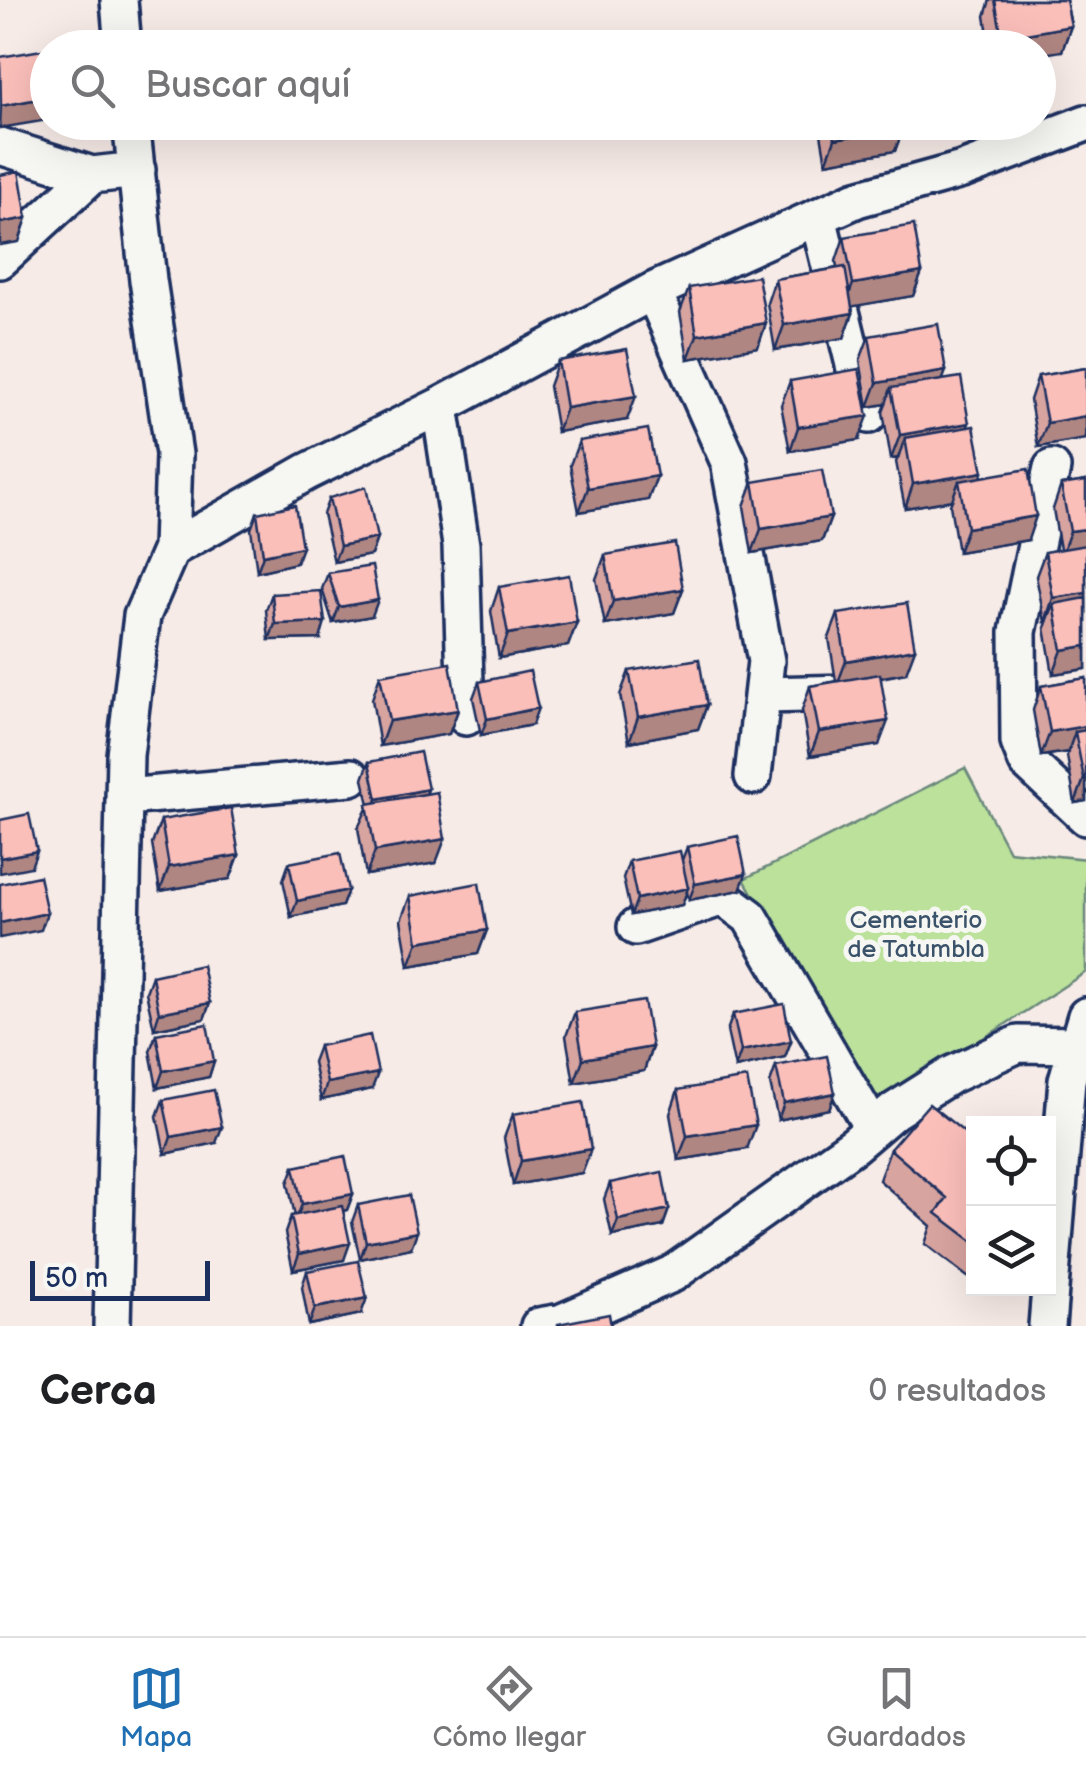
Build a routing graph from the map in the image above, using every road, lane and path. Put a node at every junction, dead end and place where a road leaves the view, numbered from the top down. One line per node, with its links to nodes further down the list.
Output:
1 (119, 0): 2 (street)
2 (122, 30)
3 (1086, 123): 4 (street)
4 (1056, 134)
5 (133, 140): 8 (street)
6 (1041, 140): 10 (street)
7 (0, 146): 9 (street)
8 (137, 170): 9 (street); 16 (street)
9 (92, 175): 11 (street)
10 (818, 217): 12 (street); 14 (street)
11 (0, 260)
12 (653, 291): 13 (street); 18 (street)
13 (440, 406): 16 (street); 19 (street)
14 (869, 415)
15 (1052, 468): 23 (street)
16 (171, 549): 22 (street)
17 (880, 692): 18 (street)
18 (764, 696): 20 (street)
19 (466, 717)
20 (754, 776)
21 (351, 777): 22 (street)
22 (124, 797): 27 (street)
23 (1086, 817)
24 (636, 927): 26 (street)
25 (1081, 1031): 26 (street); 29 (street)
26 (873, 1129): 28 (street)
27 (112, 1326)
28 (539, 1326)
29 (1048, 1326)

